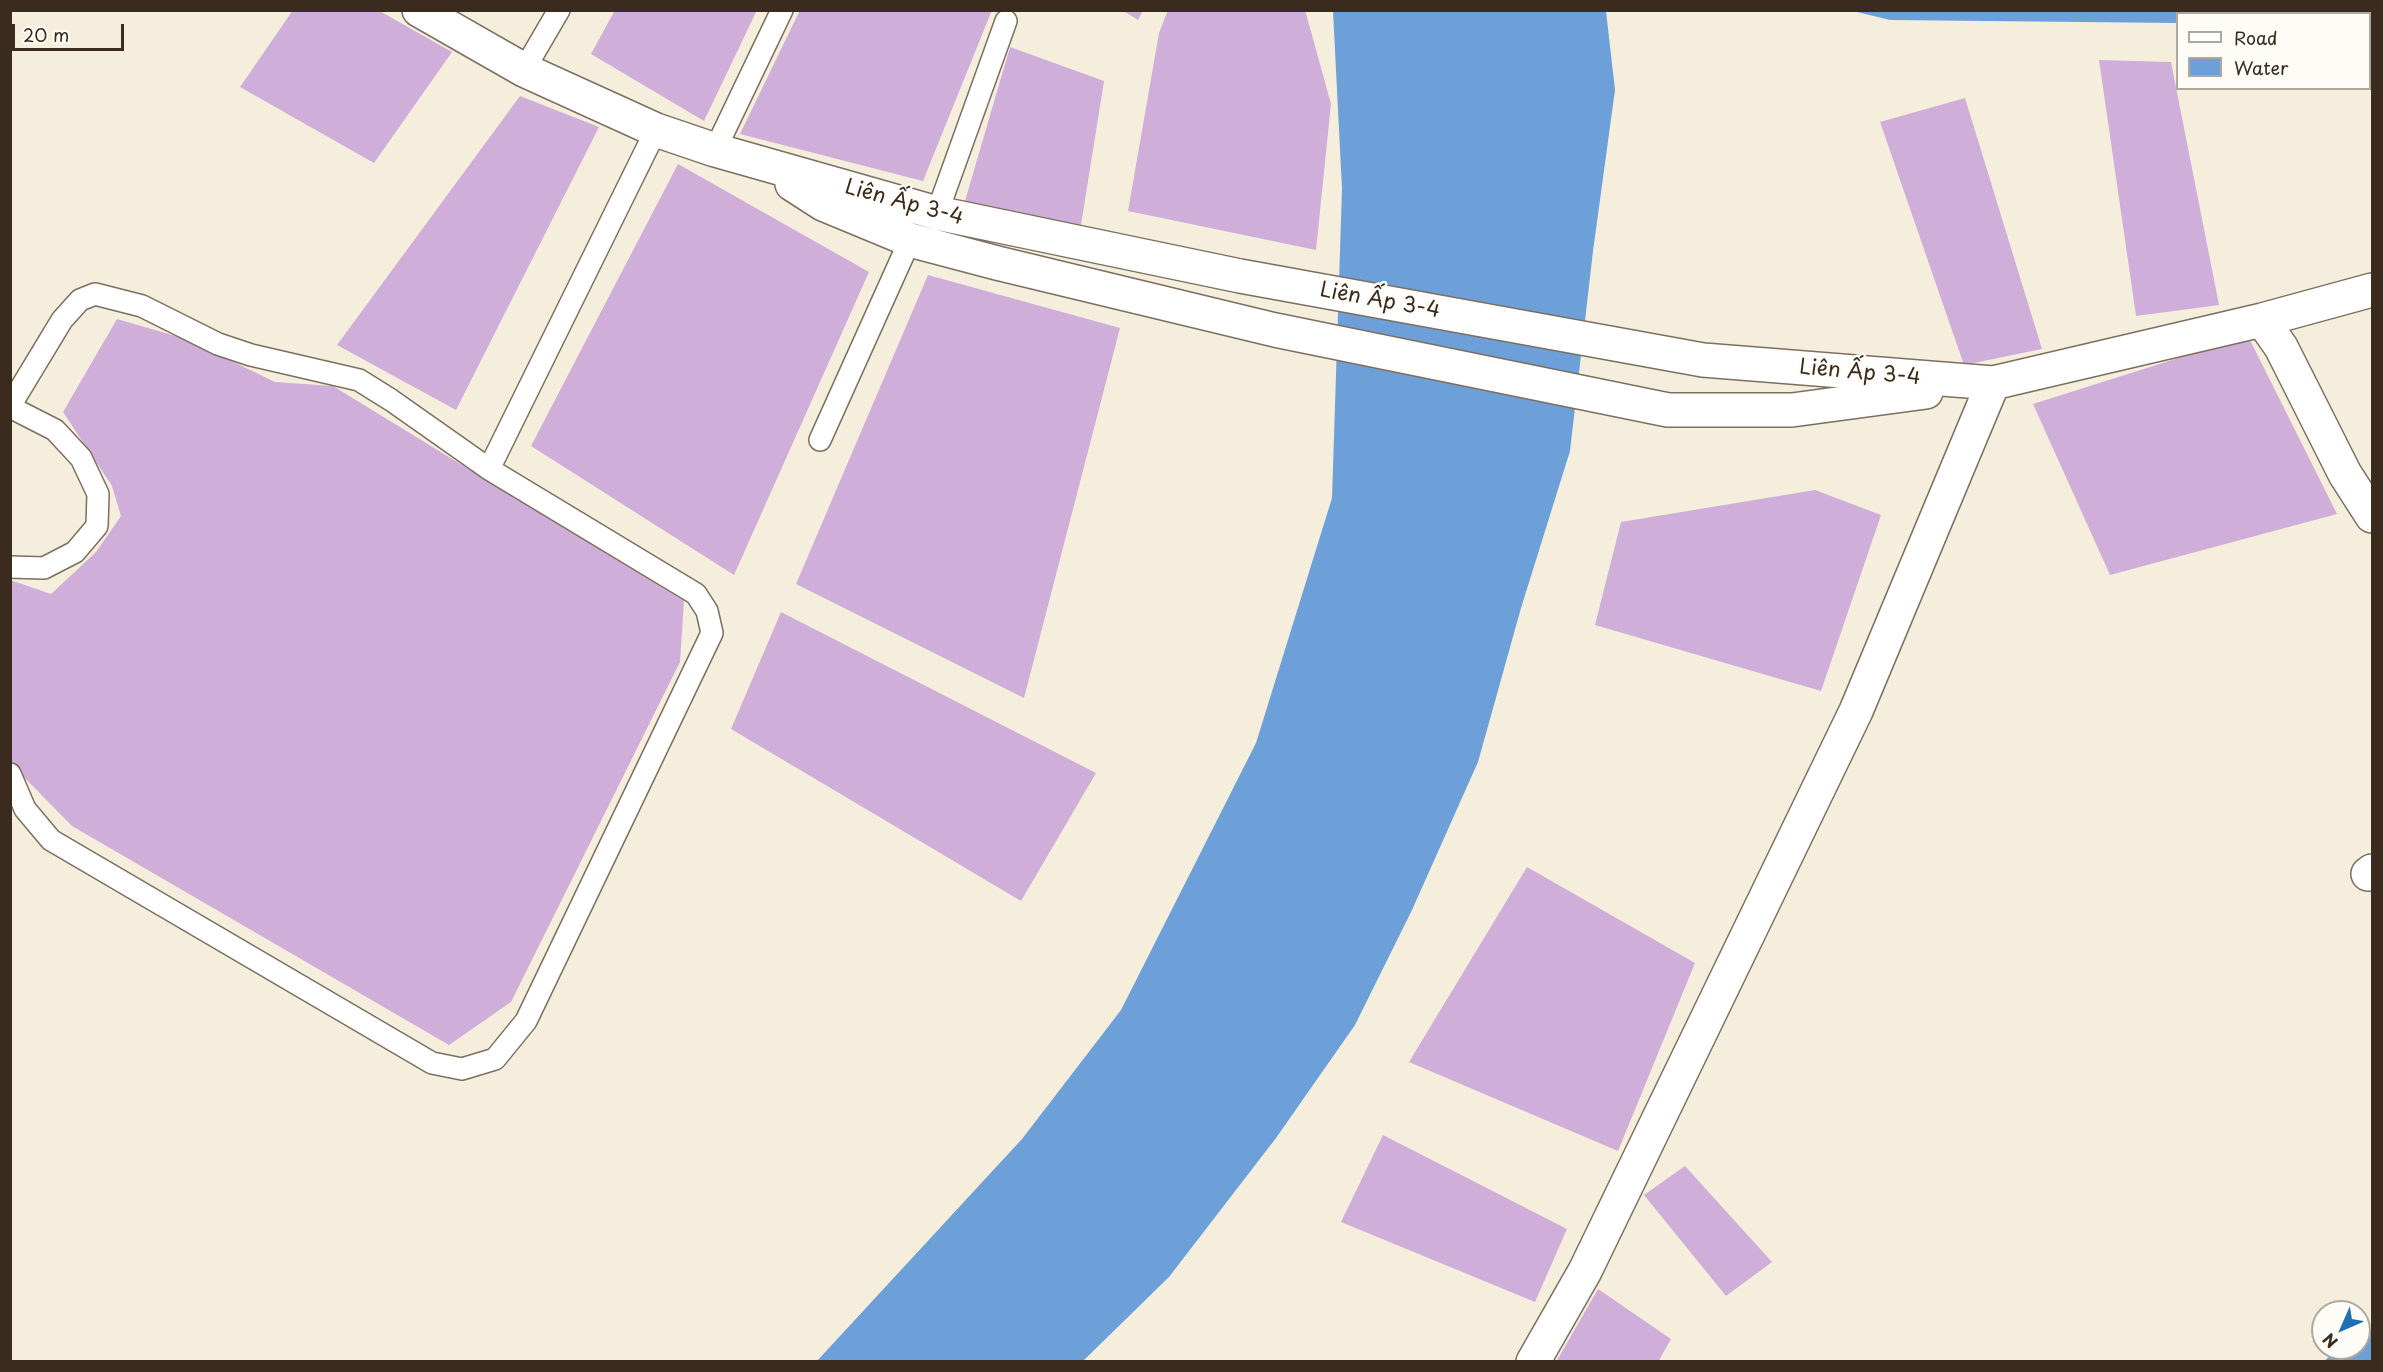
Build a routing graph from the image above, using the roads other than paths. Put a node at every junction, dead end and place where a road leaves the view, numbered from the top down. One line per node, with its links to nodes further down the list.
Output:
1 (419, 10): 5 (street, Liên Ấp 3-4)
2 (559, 10): 5 (lane)
3 (782, 10): 7 (lane)
4 (1006, 21): 9 (lane)
5 (524, 70): 6 (street, Liên Ấp 3-4)
6 (656, 130): 7 (street, Liên Ấp 3-4); 16 (lane)
7 (715, 150): 8 (street, Liên Ấp 3-4)
8 (759, 162): 9 (street, Liên Ấp 3-4); 10 (street)
9 (937, 213): 13 (street, Liên Ấp 3-4)
10 (910, 240): 13 (street); 15 (lane)
11 (2373, 290): 12 (street, Liên Ấp 3-4)
12 (2262, 320): 13 (street, Liên Ấp 3-4); 17 (street)
13 (1993, 383): 20 (street)
14 (10, 407): 16 (lane); 18 (lane)
15 (820, 440)
16 (489, 469): 19 (lane)
17 (2373, 516)
18 (10, 567)
19 (10, 774)
20 (1533, 1362)

